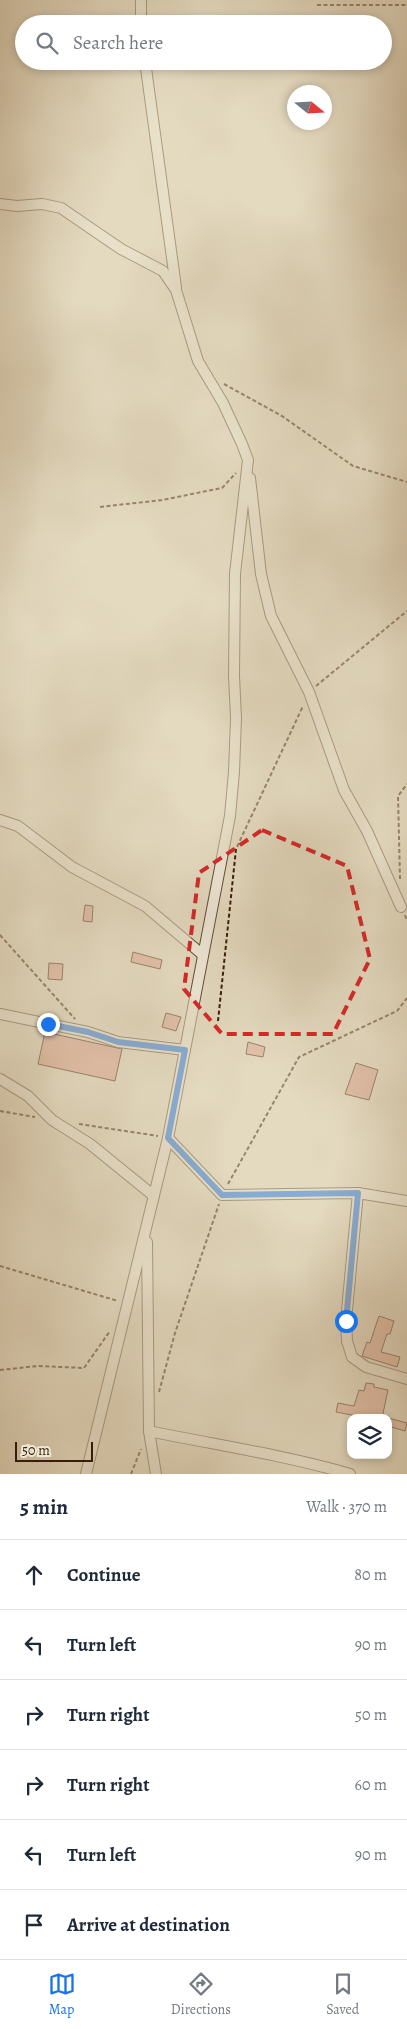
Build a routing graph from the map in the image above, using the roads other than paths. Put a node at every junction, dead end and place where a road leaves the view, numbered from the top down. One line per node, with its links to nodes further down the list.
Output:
1 (141, 0): 2 (street)
2 (141, 15)
3 (146, 70): 5 (street)
4 (0, 204): 5 (street)
5 (176, 290): 6 (street)
6 (248, 460): 8 (street); 9 (street)
7 (0, 820): 9 (street)
8 (401, 907)
9 (203, 954): 11 (street)
10 (0, 1014): 11 (street)
11 (185, 1050): 13 (street)
12 (0, 1079): 15 (street)
13 (168, 1138): 14 (street); 15 (street)
14 (358, 1193): 16 (street); 18 (street)
15 (154, 1196): 17 (street)
16 (407, 1201)
17 (147, 1227): 19 (street); 20 (street)
18 (407, 1379)
19 (149, 1430): 21 (street); 22 (street)
20 (86, 1474)
21 (156, 1474)
22 (350, 1474)

